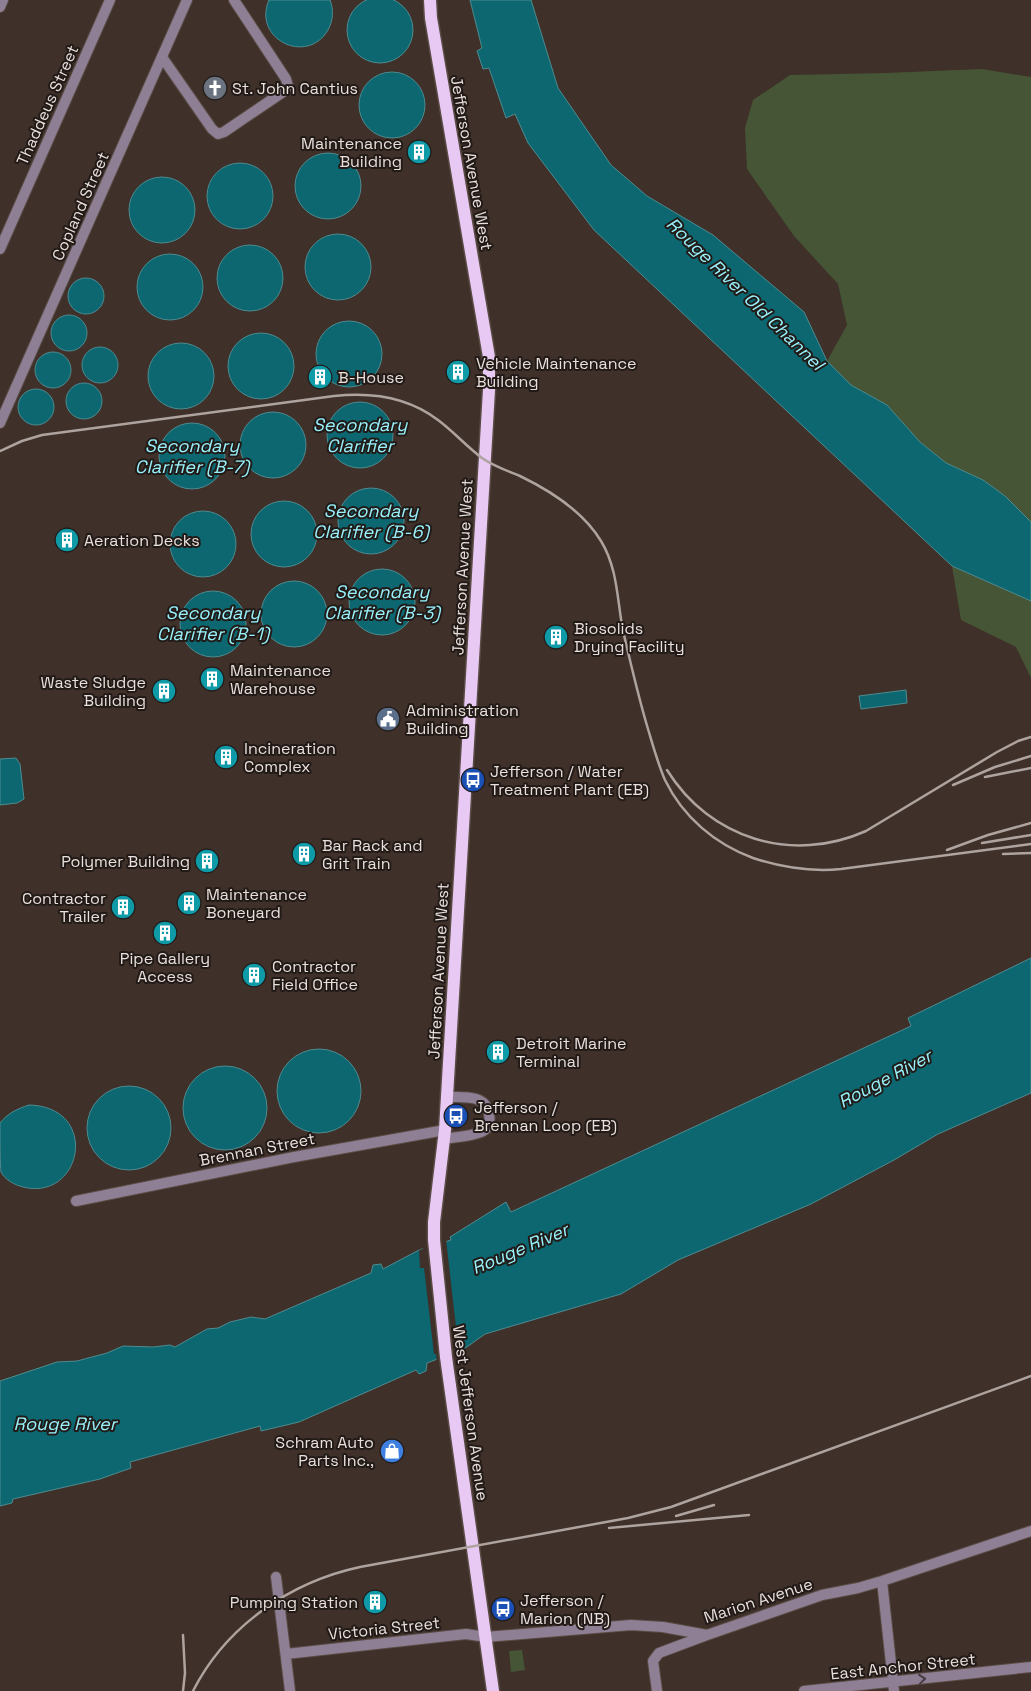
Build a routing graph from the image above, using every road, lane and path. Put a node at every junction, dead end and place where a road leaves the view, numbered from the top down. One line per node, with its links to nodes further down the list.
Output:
1 (3, 0): 6 (street)
2 (110, 0): 8 (street, Thaddeus Street)
3 (187, 0): 7 (street, Copland Street)
4 (234, 0): 7 (street)
5 (430, 0): 10 (main road, Jefferson Avenue West)
6 (0, 7)
7 (162, 57): 9 (street, Copland Street)
8 (0, 249)
9 (0, 423)
10 (447, 1097): 11 (main road, Jefferson Avenue West); 11 (street, Brennan Street)
11 (445, 1135): 12 (street, Brennan Street); 17 (main road, West Jefferson Avenue)
12 (76, 1202)
13 (1031, 1531): 15 (street, Marion Avenue)
14 (276, 1577): 18 (street)
15 (882, 1581): 16 (street, Marion Avenue); 20 (street)
16 (707, 1635): 17 (street, Marion Avenue); 23 (street)
17 (486, 1637): 18 (street, Victoria Street); 22 (main road, West Jefferson Avenue)
18 (286, 1654): 21 (street)
19 (1031, 1668): 20 (street, East Anchor Street, one-way to 19)
20 (894, 1686): 24 (street, East Anchor Street)
21 (290, 1691)
22 (493, 1691)
23 (657, 1691)
24 (804, 1691)

